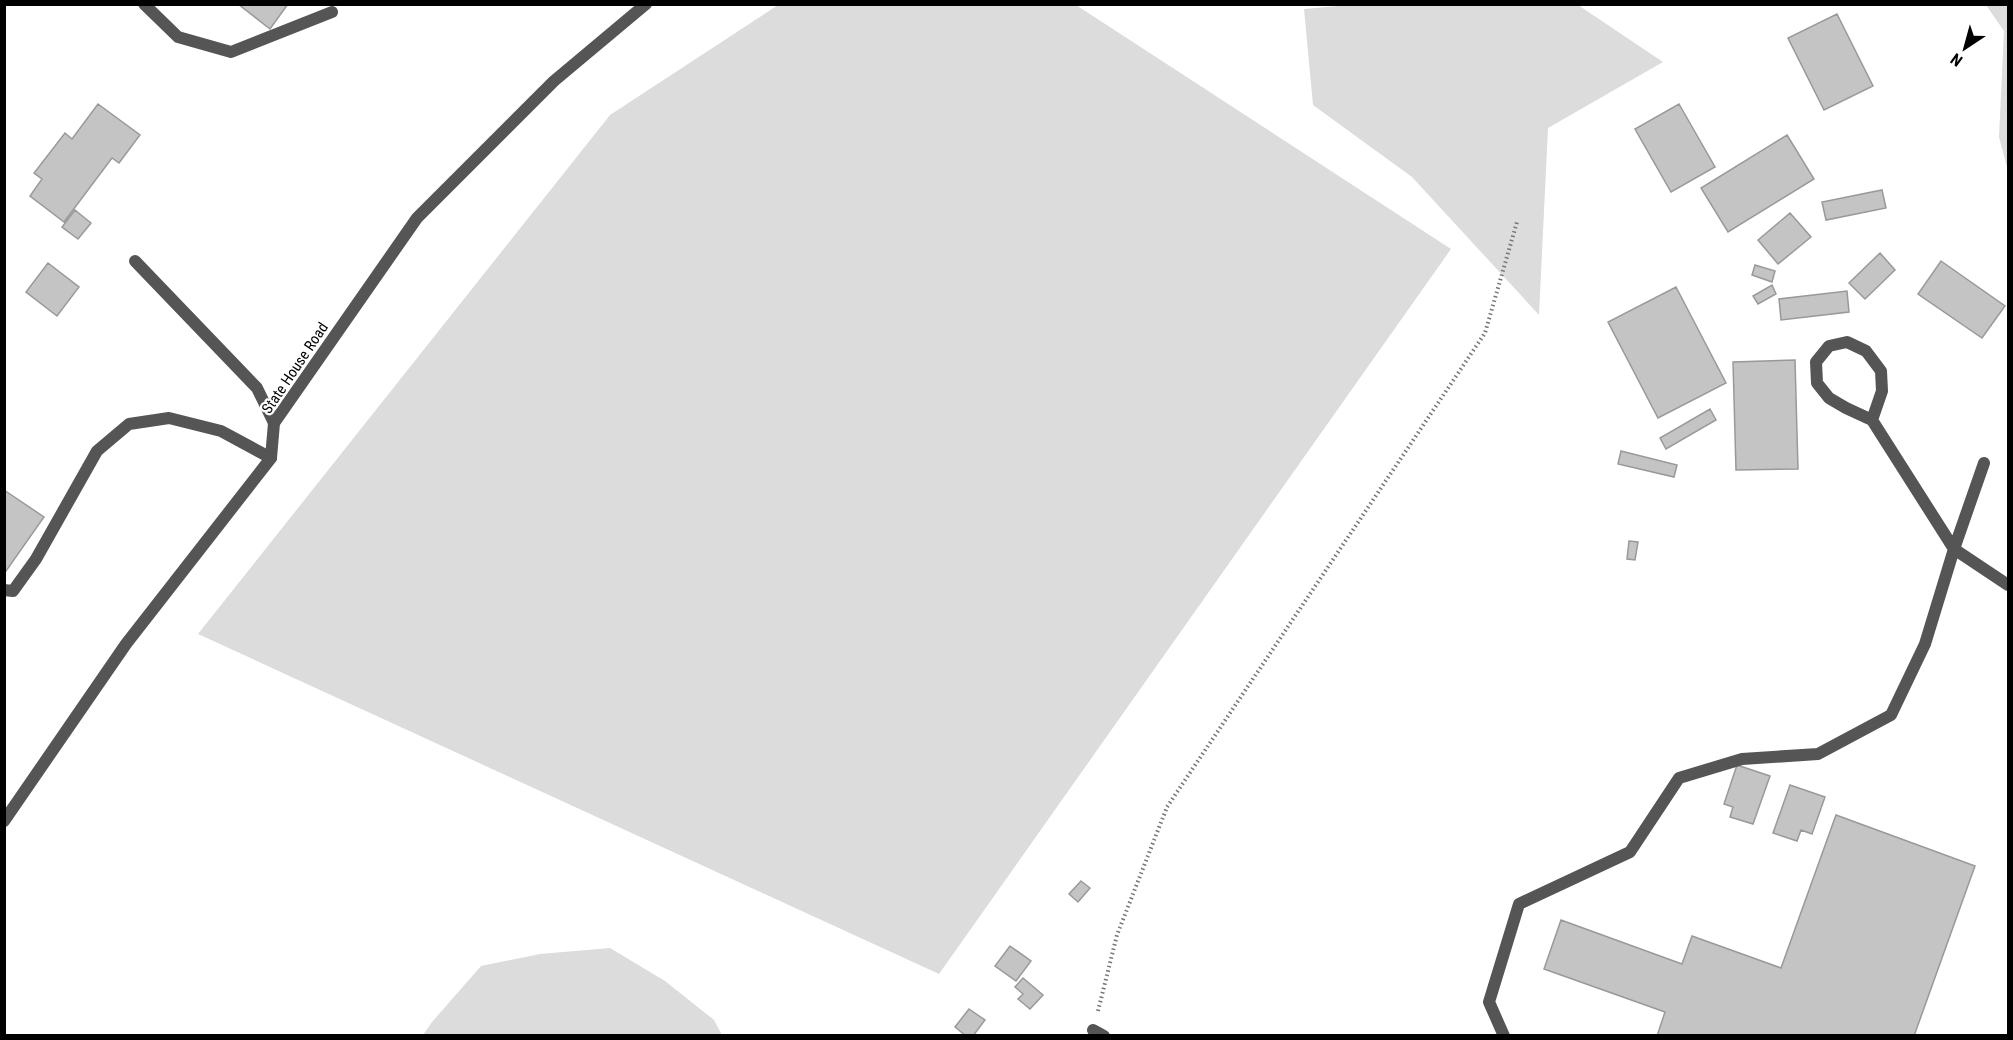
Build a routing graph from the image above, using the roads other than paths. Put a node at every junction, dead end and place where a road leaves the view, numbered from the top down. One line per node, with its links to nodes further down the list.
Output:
1 (144, 4): 3 (street)
2 (646, 4): 6 (street, State House Road)
3 (332, 12)
4 (135, 261): 6 (street)
5 (1872, 420): 5 (street); 9 (street)
6 (274, 423): 7 (street, State House Road)
7 (271, 458): 11 (street); 12 (street)
8 (1984, 464): 9 (street)
9 (1954, 549): 10 (street); 13 (street)
10 (2008, 585)
11 (4, 590)
12 (4, 821)
13 (1503, 1035)

